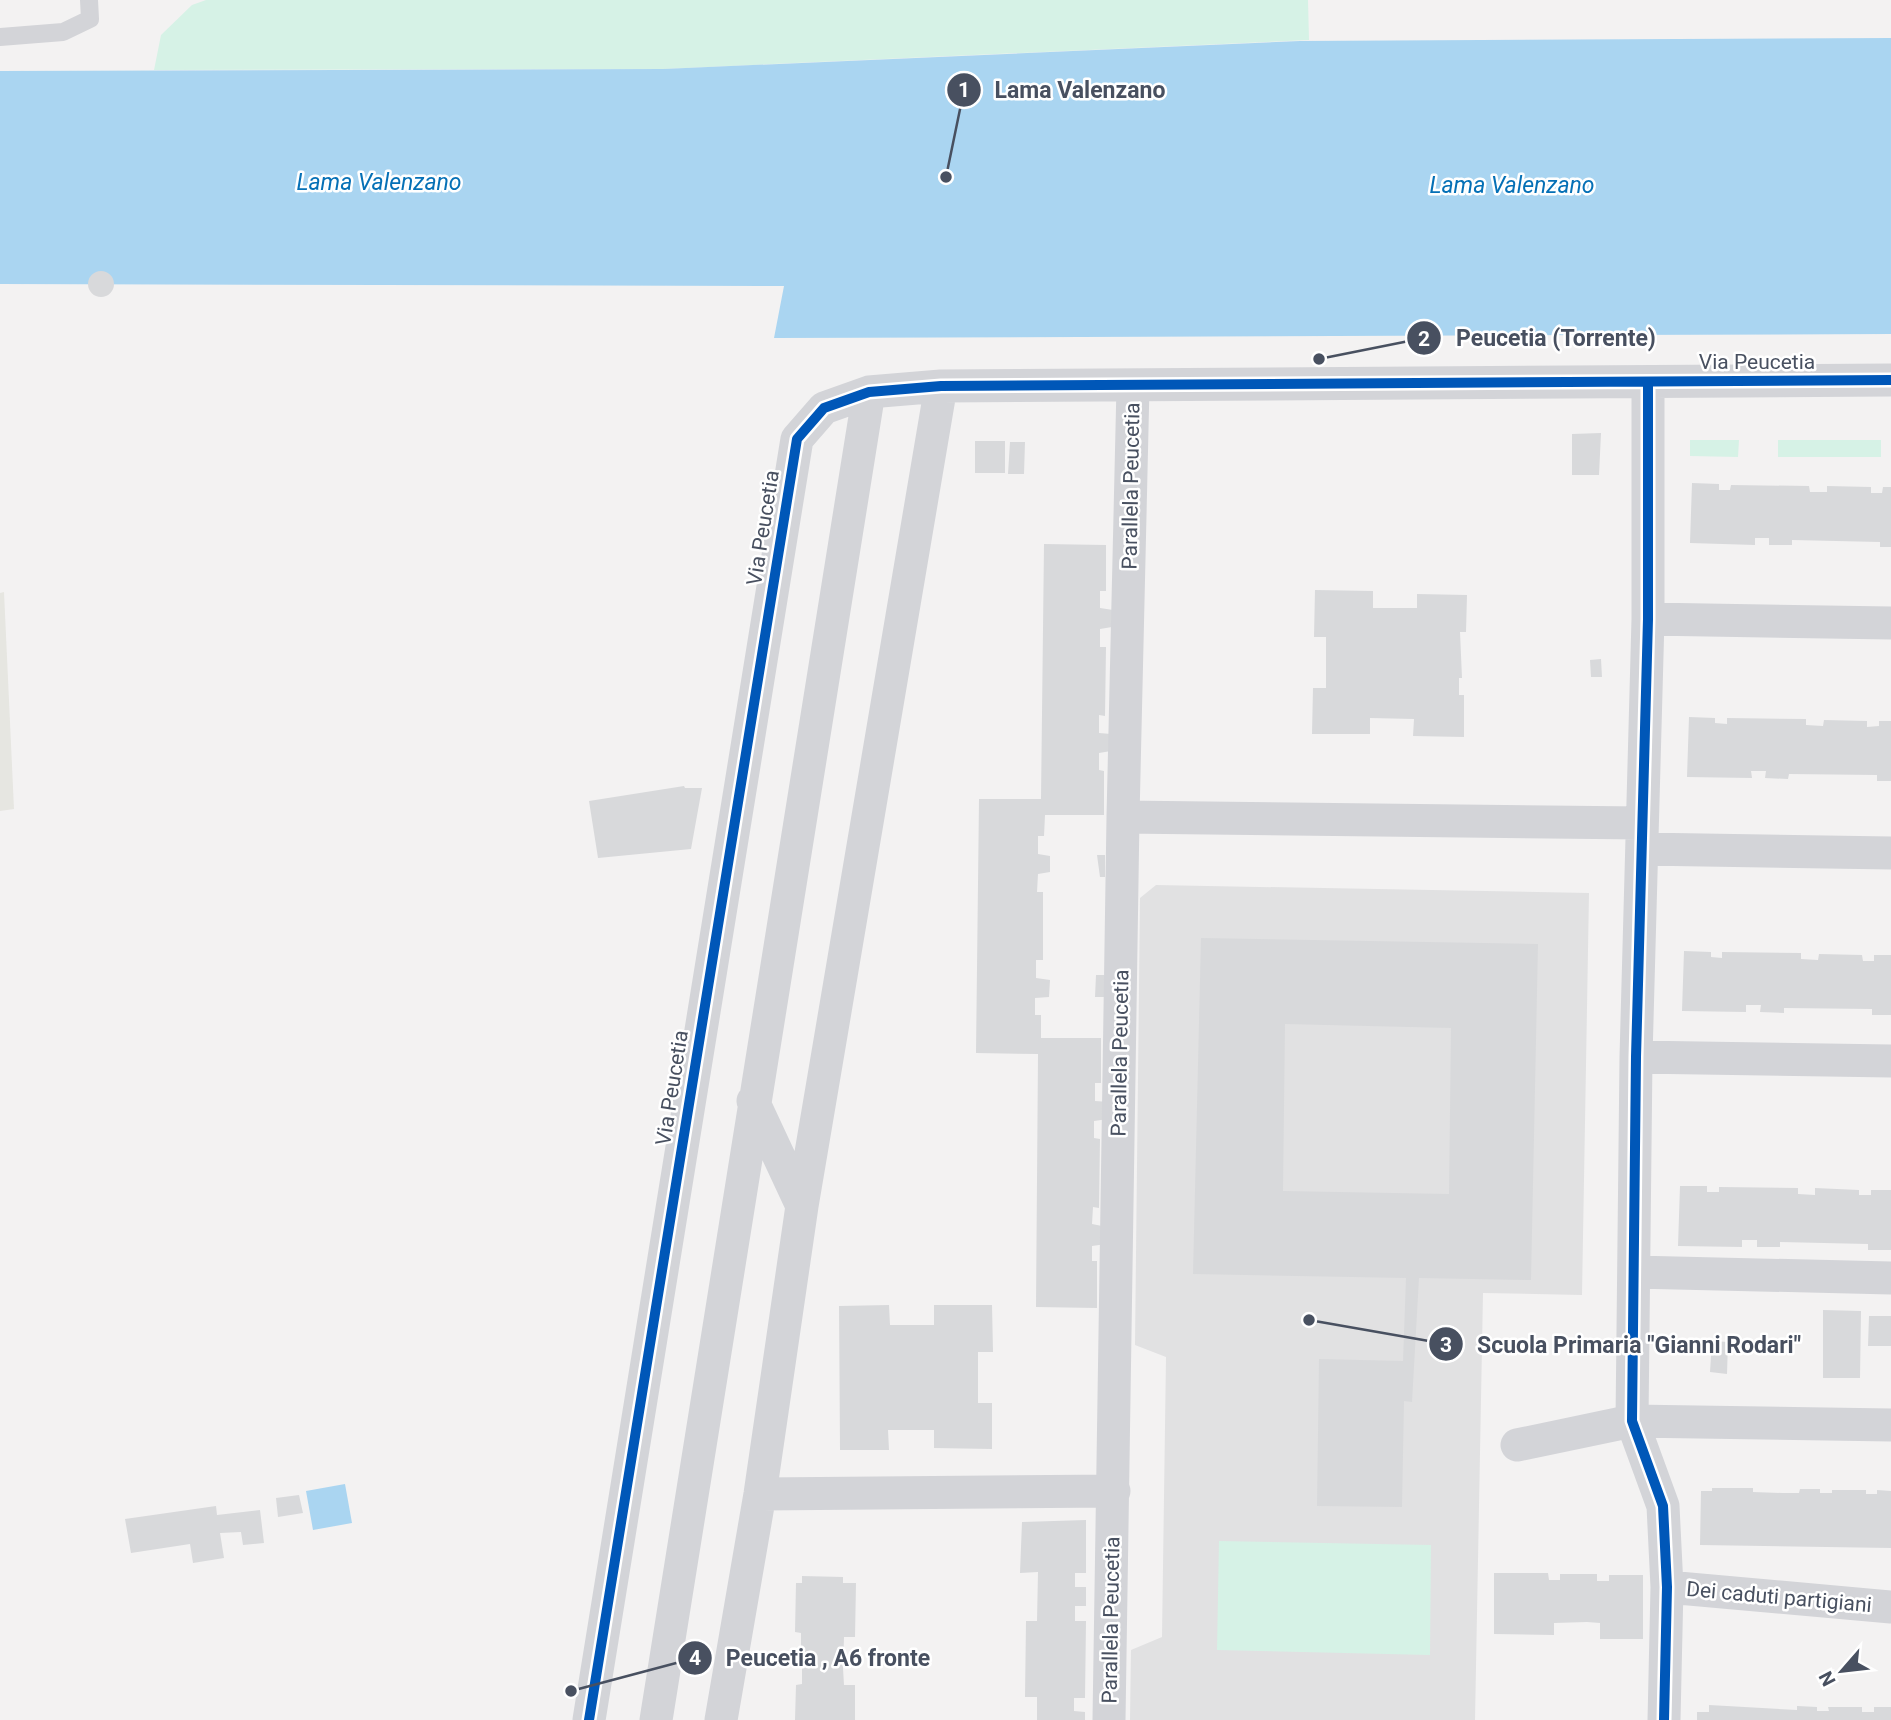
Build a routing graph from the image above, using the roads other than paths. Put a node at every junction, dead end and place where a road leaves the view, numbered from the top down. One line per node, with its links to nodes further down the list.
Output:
1 (89, 0): 2 (lane)
2 (0, 37)
3 (1891, 380): 4 (street, Via Peucetia)
4 (1648, 382): 6 (street, Via Peucetia); 8 (street)
5 (941, 386): 6 (street, Via Peucetia); 7 (street, Via Peucetia); 16 (street)
6 (1133, 386): 10 (street, Parallela Peucetia)
7 (869, 392): 15 (street); 26 (street, Via Peucetia)
8 (1648, 619): 9 (street); 11 (street)
9 (1891, 623)
10 (1123, 817): 11 (street); 22 (street, Parallela Peucetia)
11 (1642, 836): 12 (street); 13 (street)
12 (1891, 853)
13 (1636, 1057): 14 (street); 17 (street)
14 (1891, 1061)
15 (753, 1101): 16 (street); 27 (street)
16 (802, 1206): 23 (street)
17 (1634, 1272): 18 (street); 19 (street)
18 (1891, 1278)
19 (1632, 1421): 20 (street); 21 (street); 24 (street)
20 (1891, 1425)
21 (1517, 1445)
22 (1114, 1491): 23 (street); 29 (street, Parallela Peucetia)
23 (760, 1494): 28 (street)
24 (1667, 1587): 25 (street, Dei caduti partigiani); 30 (street)
25 (1891, 1607)
26 (589, 1720)
27 (656, 1720)
28 (721, 1720)
29 (1109, 1720)
30 (1664, 1720)

